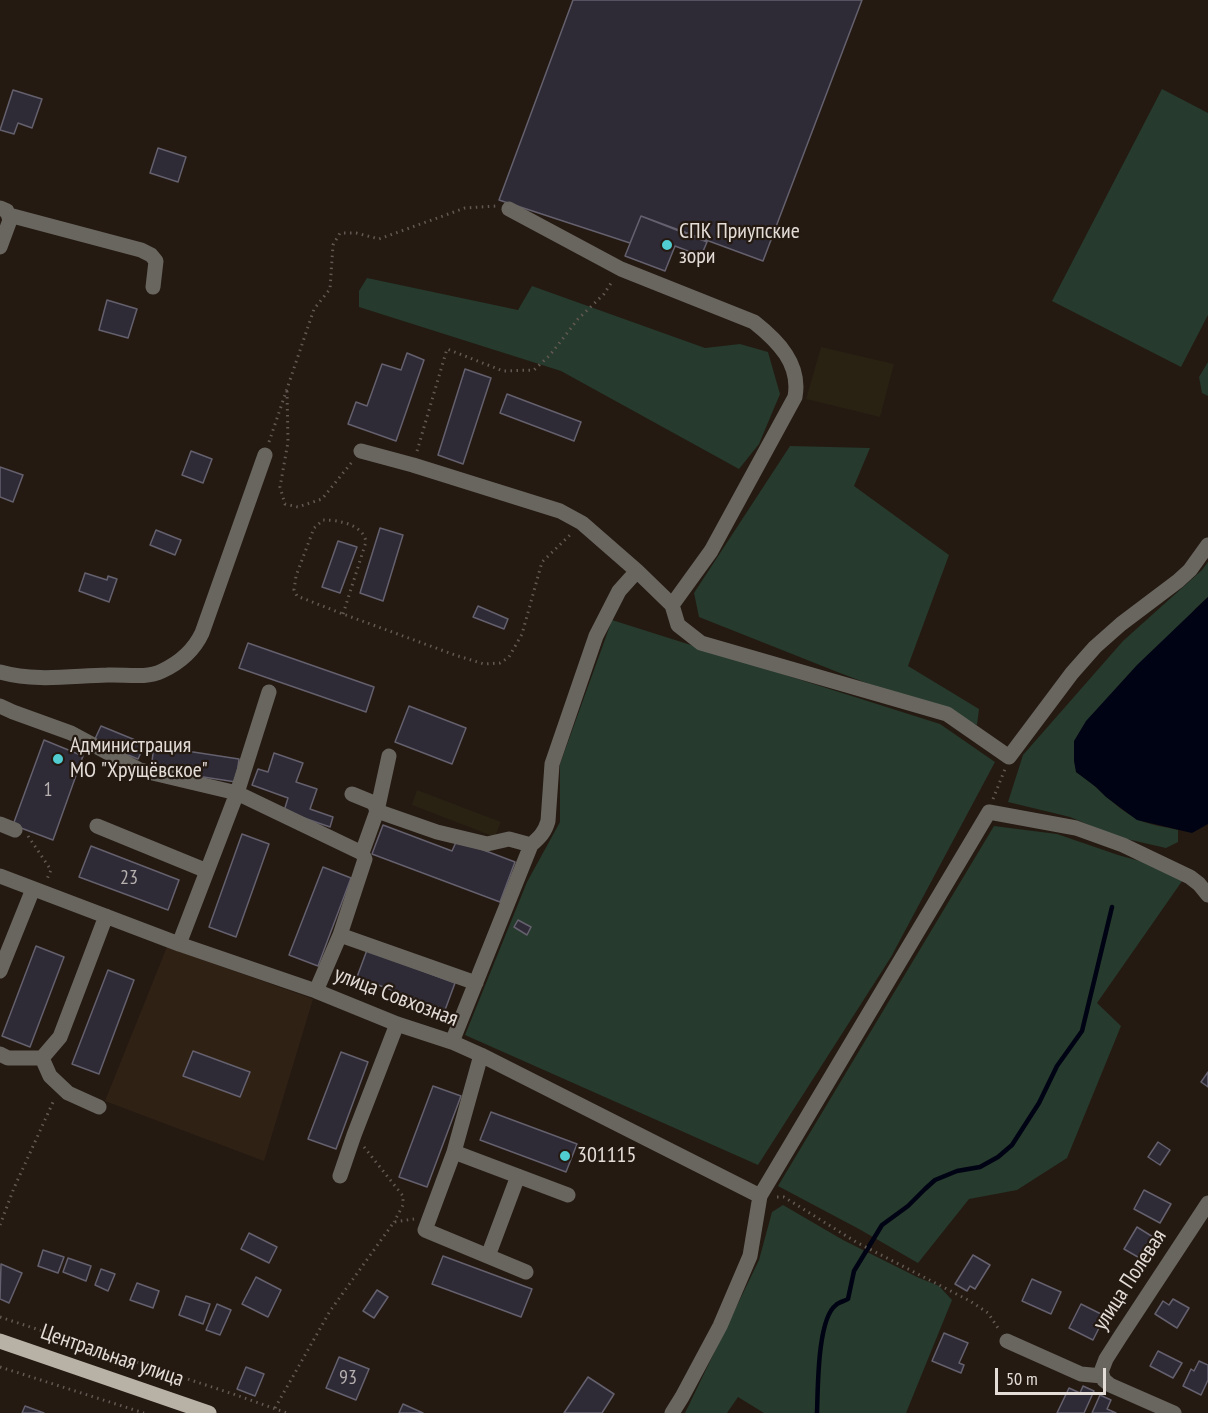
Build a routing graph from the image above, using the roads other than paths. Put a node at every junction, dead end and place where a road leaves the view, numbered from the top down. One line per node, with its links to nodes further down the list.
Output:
1 (509, 209): 9 (street)
2 (4, 212): 3 (street); 4 (street)
3 (0, 247)
4 (153, 286)
5 (361, 451): 8 (street)
6 (265, 455): 10 (street)
7 (1208, 545): 9 (street)
8 (637, 571): 9 (street); 20 (street)
9 (672, 605)
10 (0, 672)
11 (268, 692): 14 (street)
12 (0, 706): 14 (street)
13 (388, 756): 16 (street)
14 (237, 793): 21 (street); 22 (street)
15 (352, 794): 16 (street)
16 (377, 811): 20 (street); 21 (street)
17 (0, 824): 19 (street)
18 (97, 826): 22 (street)
19 (21, 833)
20 (531, 845): 30 (street)
21 (362, 853): 27 (street)
22 (207, 871): 28 (street)
23 (0, 876): 24 (street, улица Совхозная)
24 (37, 891): 26 (street, улица Совхозная); 29 (street)
25 (1208, 895): 42 (street)
26 (106, 916): 28 (street, улица Совхозная); 36 (street)
27 (340, 934): 30 (street); 31 (street)
28 (179, 944): 31 (street, улица Совхозная)
29 (0, 971)
30 (476, 983): 33 (street)
31 (316, 991): 32 (street, улица Совхозная)
32 (397, 1024): 33 (street, улица Совхозная); 39 (street)
33 (452, 1042): 35 (street, улица Совхозная)
34 (0, 1053): 36 (street)
35 (481, 1055): 38 (street); 42 (street, улица Совхозная)
36 (42, 1058): 37 (street)
37 (99, 1107)
38 (454, 1152): 40 (street); 44 (street)
39 (340, 1176)
40 (519, 1176): 41 (street); 44 (street)
41 (568, 1195)
42 (760, 1196): 50 (street)
43 (1208, 1203): 48 (street, улица Полевая)
44 (488, 1256): 45 (street)
45 (526, 1272)
46 (0, 1341): 49 (main road, Центральная улица)
47 (1007, 1341): 48 (street)
48 (1102, 1376): 51 (street)
49 (209, 1413)
50 (672, 1413)
51 (1174, 1413)

